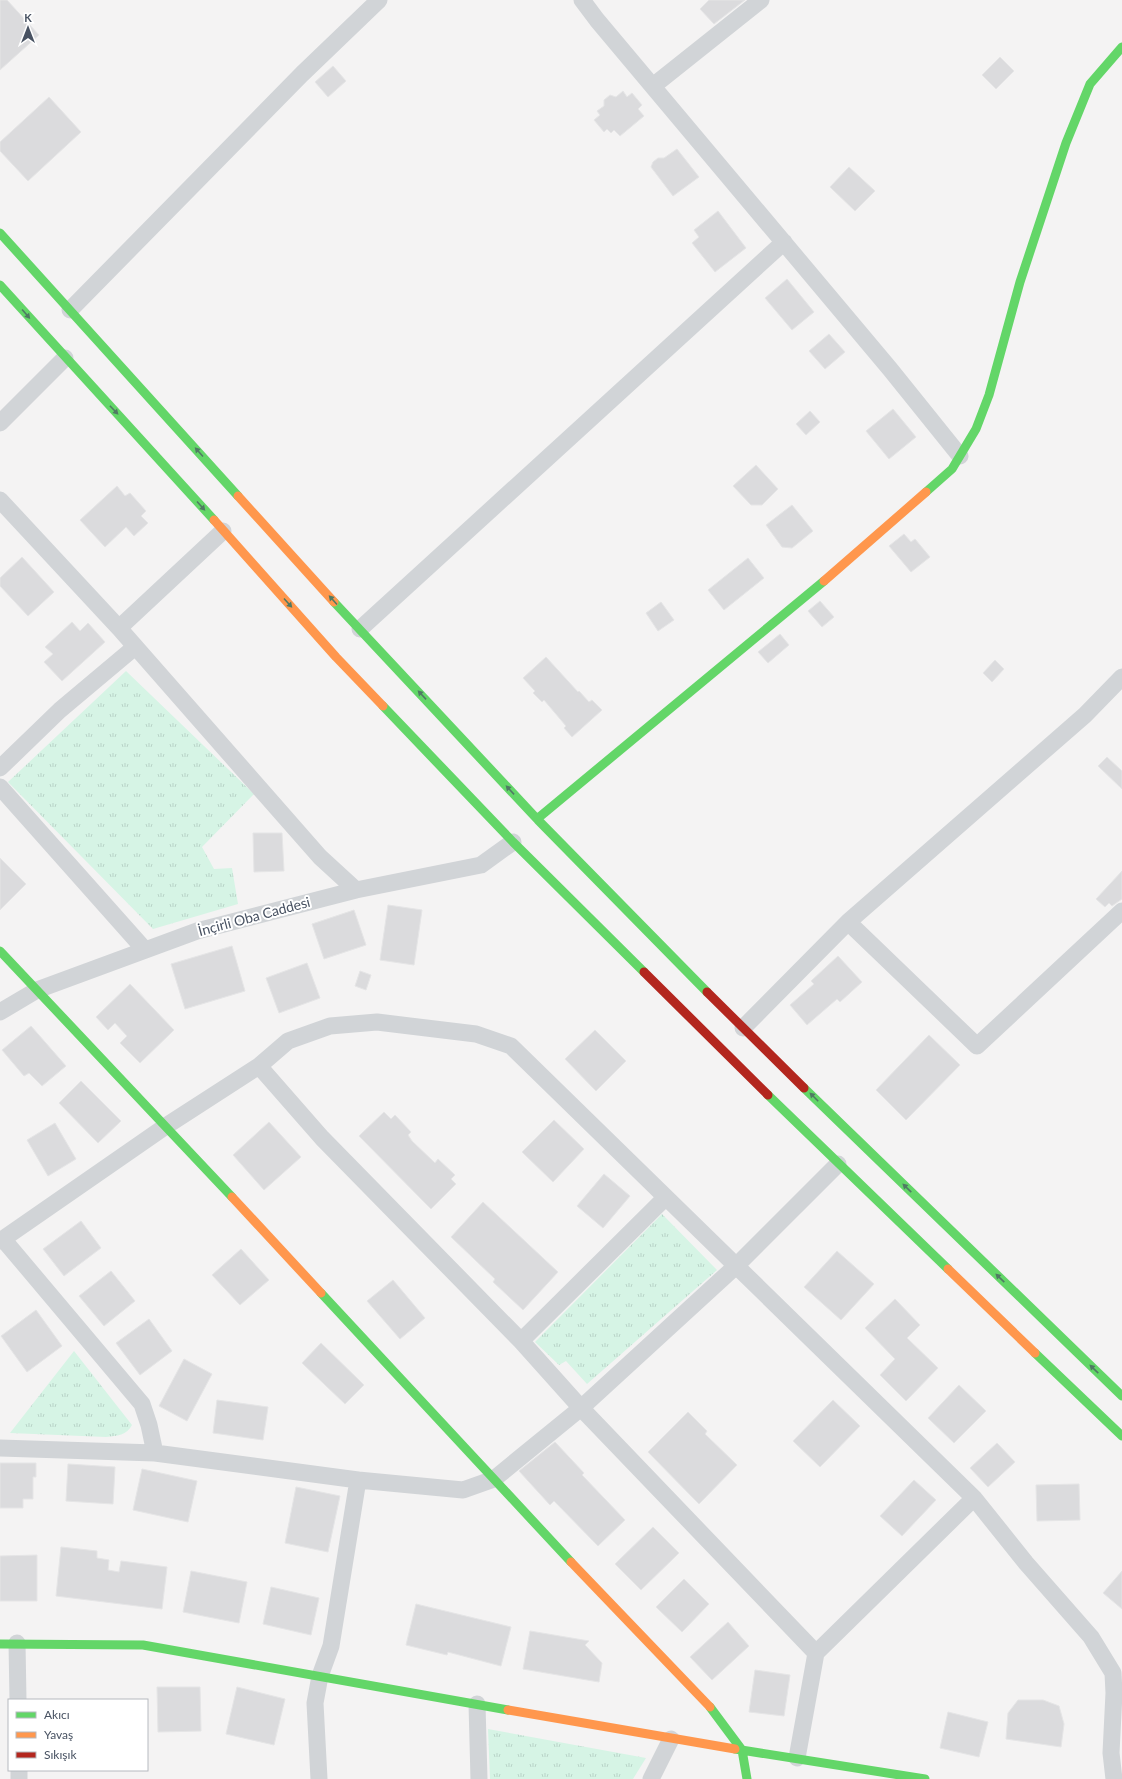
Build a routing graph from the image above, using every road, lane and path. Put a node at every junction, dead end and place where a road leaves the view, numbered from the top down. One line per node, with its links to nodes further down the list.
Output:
1 (379, 0): 9 (street)
2 (582, 0): 5 (street)
3 (761, 0): 5 (street)
4 (1122, 47): 12 (main road)
5 (653, 86): 7 (street)
6 (0, 233): 9 (main road)
7 (784, 242): 12 (street); 16 (street)
8 (0, 285): 10 (main road, one-way to 10)
9 (70, 310): 16 (main road, one-way to 9)
10 (65, 358): 11 (street); 14 (main road, one-way to 14)
11 (0, 423)
12 (960, 456): 21 (main road)
13 (0, 500): 15 (street)
14 (223, 531): 15 (street); 22 (main road, one-way to 22)
15 (119, 628): 17 (street)
16 (360, 629): 21 (main road, one-way to 16)
17 (135, 647): 19 (street); 23 (street)
18 (1122, 677): 25 (street)
19 (0, 768)
20 (0, 787): 26 (street)
21 (537, 819): 30 (main road)
22 (513, 842): 23 (street, İnçirli Oba Caddesi); 33 (main road)
23 (356, 890): 26 (street, İnçirli Oba Caddesi)
24 (1122, 911): 25 (street)
25 (848, 922): 30 (street)
26 (145, 950): 28 (street, İnçirli Oba Caddesi)
27 (0, 951): 28 (main road)
28 (37, 990): 29 (street, İnçirli Oba Caddesi); 32 (main road)
29 (0, 1012)
30 (743, 1028): 38 (main road, one-way to 30)
31 (259, 1066): 32 (street); 34 (street); 37 (street)
32 (166, 1126): 35 (street); 43 (main road)
33 (838, 1164): 36 (street); 40 (main road)
34 (665, 1198): 36 (street); 37 (street)
35 (2, 1240): 42 (street)
36 (736, 1266): 39 (street); 45 (street)
37 (521, 1341): 39 (street)
38 (1122, 1396)
39 (581, 1408): 43 (street); 47 (street)
40 (1122, 1436)
41 (0, 1448): 42 (street)
42 (155, 1453): 44 (street)
43 (494, 1479): 44 (street); 53 (main road)
44 (358, 1480): 49 (street)
45 (974, 1498): 47 (street); 48 (street)
46 (8, 1643): 49 (main road); 50 (street)
47 (816, 1652): 54 (street)
48 (1114, 1663): 60 (street)
49 (320, 1676): 51 (main road); 55 (street)
50 (18, 1699)
51 (477, 1704): 52 (main road); 56 (street)
52 (671, 1739): 53 (main road); 57 (street)
53 (742, 1750): 54 (main road); 58 (main road)
54 (797, 1758): 59 (main road)
55 (319, 1779)
56 (478, 1779)
57 (651, 1779)
58 (747, 1779)
59 (925, 1779)
60 (1114, 1779)

